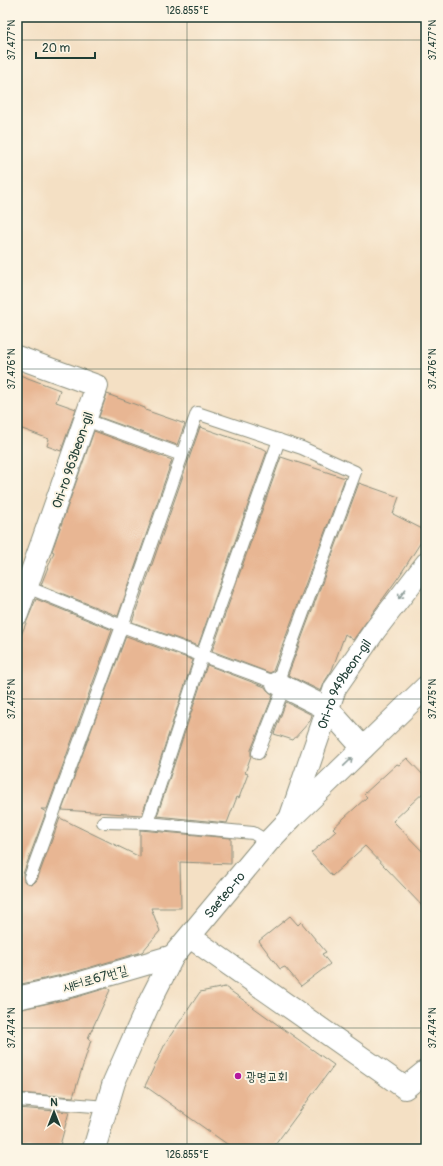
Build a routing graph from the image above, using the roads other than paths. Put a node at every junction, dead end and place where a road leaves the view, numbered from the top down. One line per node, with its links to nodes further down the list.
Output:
1 (17, 357): 2 (street, Ori-ro 963beon-gil)
2 (86, 420): 4 (lane); 6 (street, Ori-ro 963beon-gil)
3 (279, 440): 4 (lane); 9 (lane); 10 (lane)
4 (182, 455): 8 (lane)
5 (426, 564): 12 (street, Ori-ro 949beon-gil, one-way to 12)
6 (27, 587): 7 (street, Ori-ro 963beon-gil); 8 (lane)
7 (17, 614)
8 (122, 626): 9 (lane); 21 (lane)
9 (202, 656): 10 (lane); 19 (lane)
10 (280, 685): 12 (street); 14 (lane)
11 (426, 687): 13 (street, Saeteo-ro)
12 (328, 709): 13 (street); 15 (street, Ori-ro 949beon-gil)
13 (363, 748): 16 (street, Saeteo-ro, one-way to 13)
14 (258, 753)
15 (310, 758): 16 (street); 17 (street, Ori-ro 949beon-gil)
16 (329, 781): 17 (street, Saeteo-ro)
17 (290, 819): 20 (street, Saeteo-ro)
18 (103, 822): 19 (lane)
19 (147, 823): 20 (lane)
20 (268, 842): 22 (street, Saeteo-ro)
21 (30, 877)
22 (190, 937): 23 (street, Saeteo-ro); 25 (street)
23 (172, 956): 24 (street, 새터로67번길); 27 (street, Saeteo-ro)
24 (17, 998)
25 (426, 1071)
26 (17, 1100): 27 (lane)
27 (107, 1107): 28 (street, Saeteo-ro)
28 (94, 1149)

